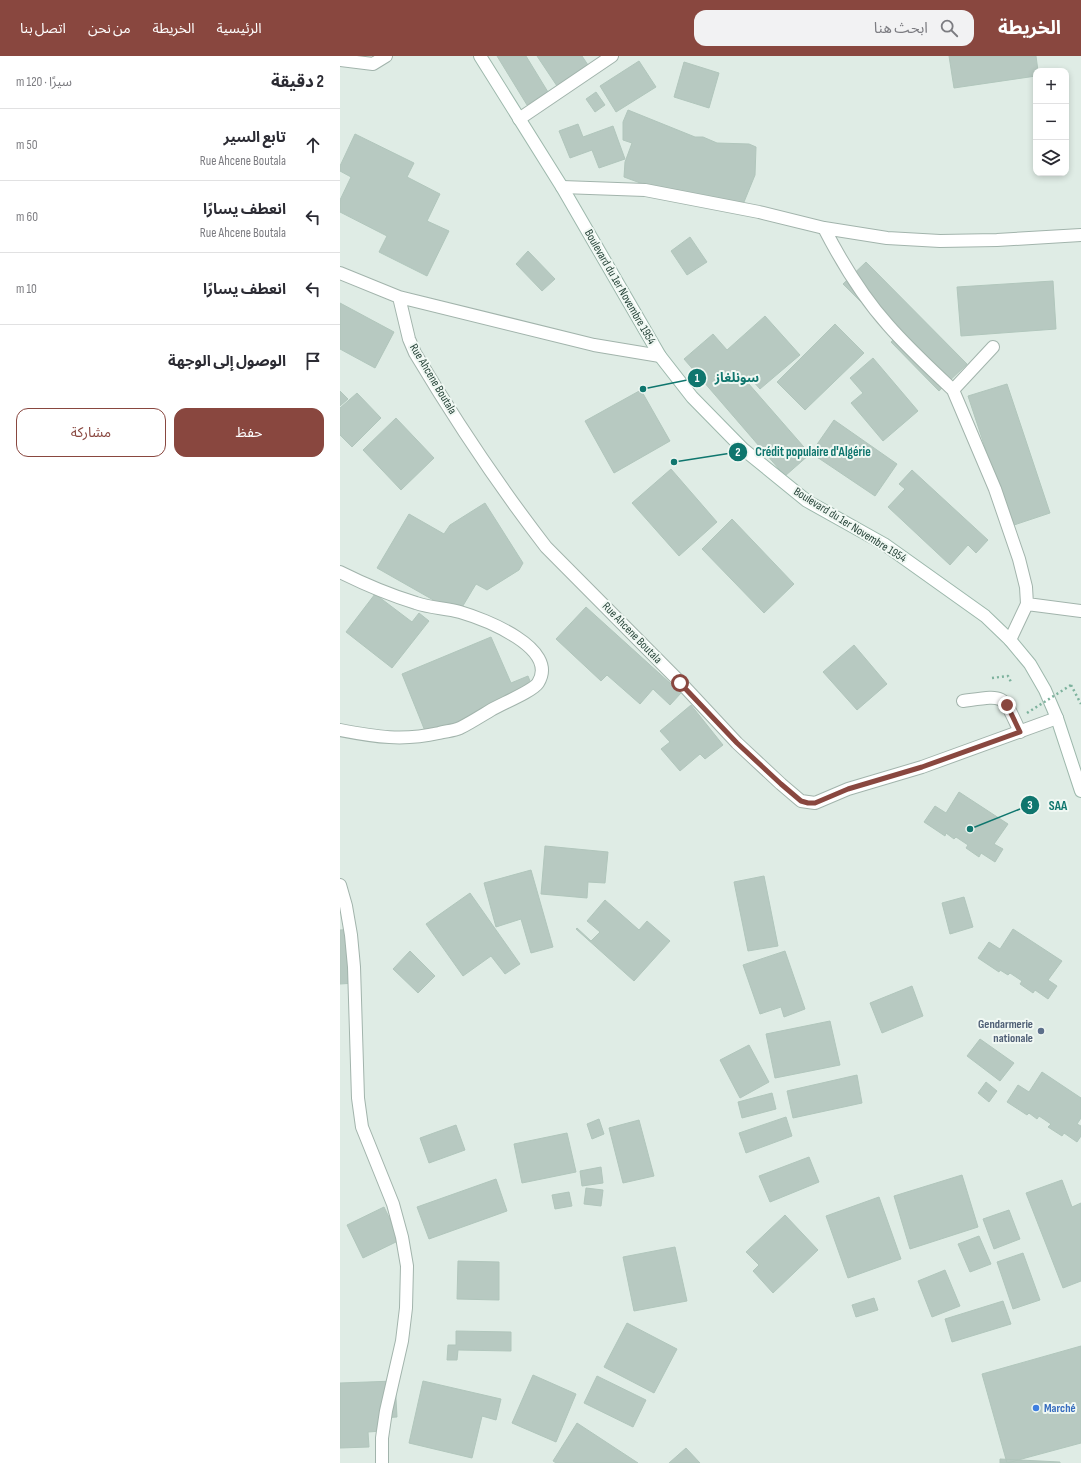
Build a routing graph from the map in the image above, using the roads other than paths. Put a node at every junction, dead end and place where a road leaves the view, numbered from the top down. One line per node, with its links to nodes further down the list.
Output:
1 (386, 56): 4 (street)
2 (480, 56): 5 (street, Boulevard du 1er Novembre 1954)
3 (612, 56): 5 (street)
4 (340, 60)
5 (519, 118): 6 (street, Boulevard du 1er Novembre 1954)
6 (562, 187): 7 (street); 12 (street, Boulevard du 1er Novembre 1954)
7 (824, 228): 8 (street); 13 (street)
8 (1081, 235)
9 (340, 273): 10 (street)
10 (399, 297): 12 (street); 21 (street, Rue Ahcene Boutala)
11 (993, 347): 13 (street)
12 (660, 356): 17 (street, Boulevard du 1er Novembre 1954)
13 (953, 390): 15 (street)
14 (340, 572): 20 (street)
15 (1027, 604): 16 (street); 17 (street)
16 (1081, 611)
17 (1010, 640): 19 (street, Boulevard du 1er Novembre 1954)
18 (964, 701): 21 (street)
19 (1057, 718): 21 (street, Rue Ahcene Boutala); 22 (street, Boulevard du 1er Novembre 1954)
20 (340, 730)
21 (1020, 732)
22 (1079, 777): 23 (street, Boulevard du 1er Novembre 1954)
23 (1081, 791)
24 (340, 885): 25 (street)
25 (382, 1463)

